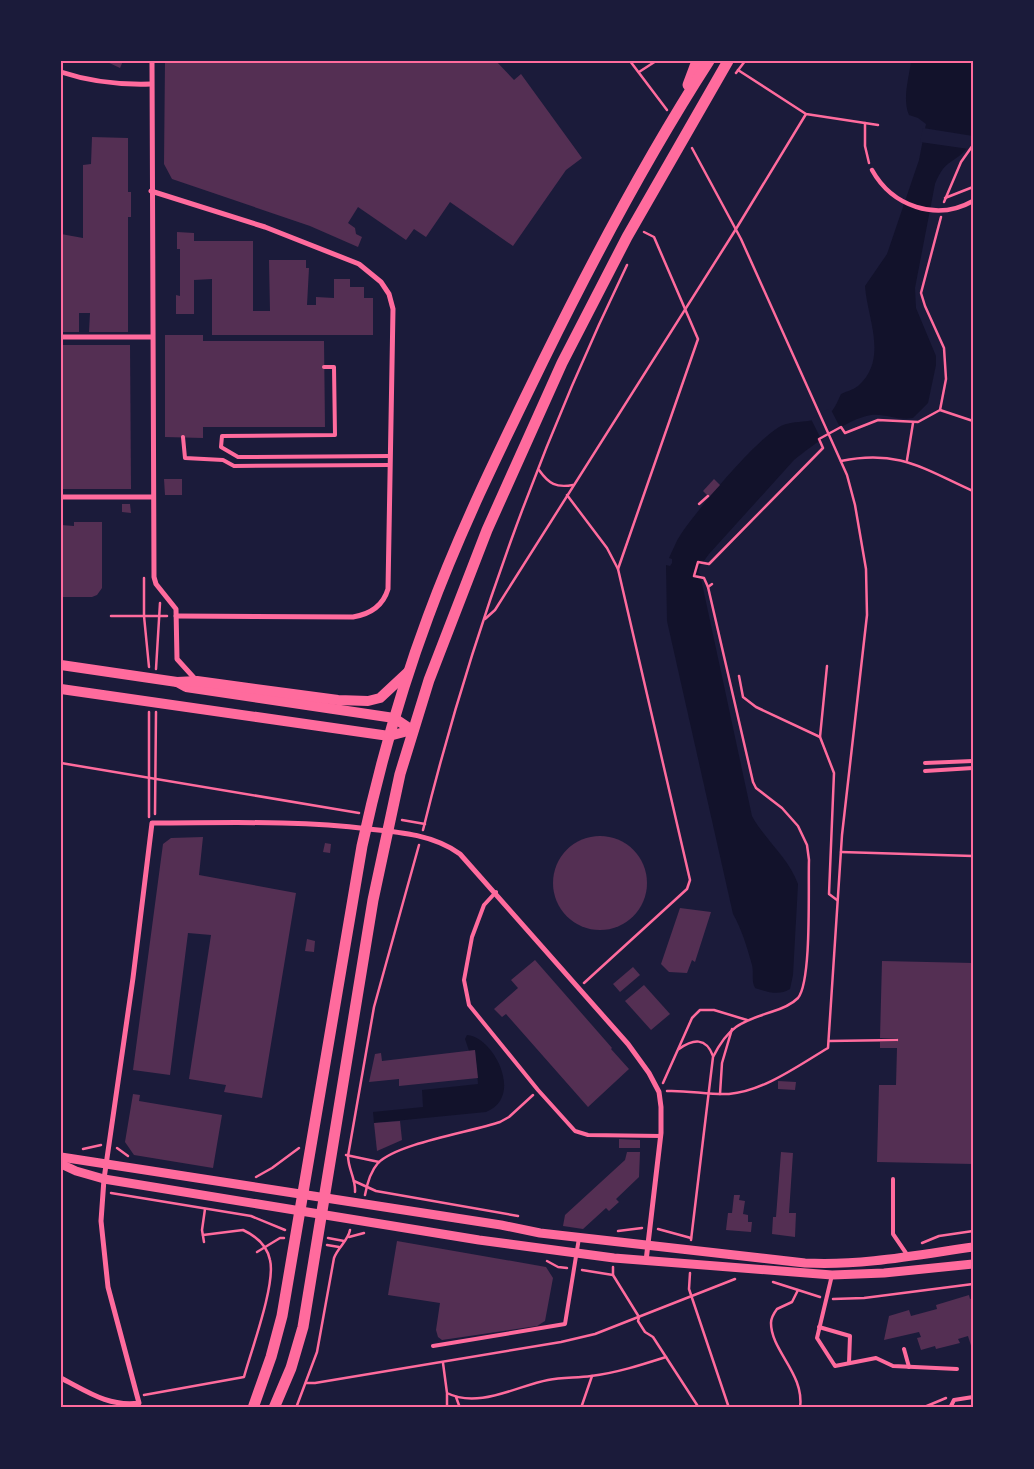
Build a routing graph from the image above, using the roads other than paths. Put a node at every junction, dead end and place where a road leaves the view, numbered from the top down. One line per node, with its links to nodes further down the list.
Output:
1 (152, 61): 6 (street)
2 (697, 61): 7 (main road)
3 (709, 61): 7 (main road)
4 (730, 64): 26 (main road)
5 (61, 72): 6 (street)
6 (151, 84): 9 (street)
7 (680, 106): 21 (main road)
8 (872, 170): 10 (street)
9 (151, 191): 12 (street); 15 (street)
10 (973, 201)
11 (61, 337): 12 (street)
12 (152, 337): 18 (street)
13 (324, 367): 15 (lane)
14 (183, 437): 16 (lane)
15 (390, 456): 16 (street)
16 (390, 465): 19 (street)
17 (61, 497): 18 (street)
18 (153, 497): 19 (street)
19 (176, 616): 22 (street)
20 (61, 665): 23 (main road)
21 (409, 671): 22 (main road); 25 (main road)
22 (197, 681): 23 (main road)
23 (177, 682): 25 (main road)
24 (61, 689): 27 (main road)
25 (394, 718): 26 (main road); 27 (main road)
26 (412, 730): 27 (main road); 40 (main road)
27 (389, 736): 39 (main road)
28 (973, 761): 29 (lane)
29 (925, 763)
30 (973, 768): 31 (lane)
31 (925, 771)
32 (496, 892): 33 (street); 33 (lane); 35 (street)
33 (661, 1136): 44 (street)
34 (61, 1157): 35 (street)
35 (106, 1162): 37 (street); 39 (street)
36 (61, 1164): 37 (street)
37 (104, 1179): 41 (street); 57 (street)
38 (893, 1179): 47 (lane)
39 (304, 1193): 40 (street); 41 (main road)
40 (326, 1197): 42 (main road); 43 (street)
41 (301, 1211): 42 (street); 59 (main road)
42 (323, 1214): 46 (street); 60 (main road)
43 (579, 1238): 44 (street); 46 (lane)
44 (648, 1245): 47 (street); 48 (street)
45 (973, 1247): 47 (street)
46 (577, 1254): 48 (street); 52 (lane)
47 (909, 1257)
48 (646, 1260): 50 (street)
49 (973, 1264): 50 (street)
50 (832, 1275): 51 (lane)
51 (819, 1327): 54 (lane); 54 (lane)
52 (433, 1346)
53 (904, 1349): 55 (lane)
54 (849, 1364): 55 (lane)
55 (909, 1367): 56 (lane)
56 (957, 1369)
57 (61, 1378)
58 (973, 1397): 61 (lane)
59 (253, 1408)
60 (274, 1408)
61 (950, 1408)

